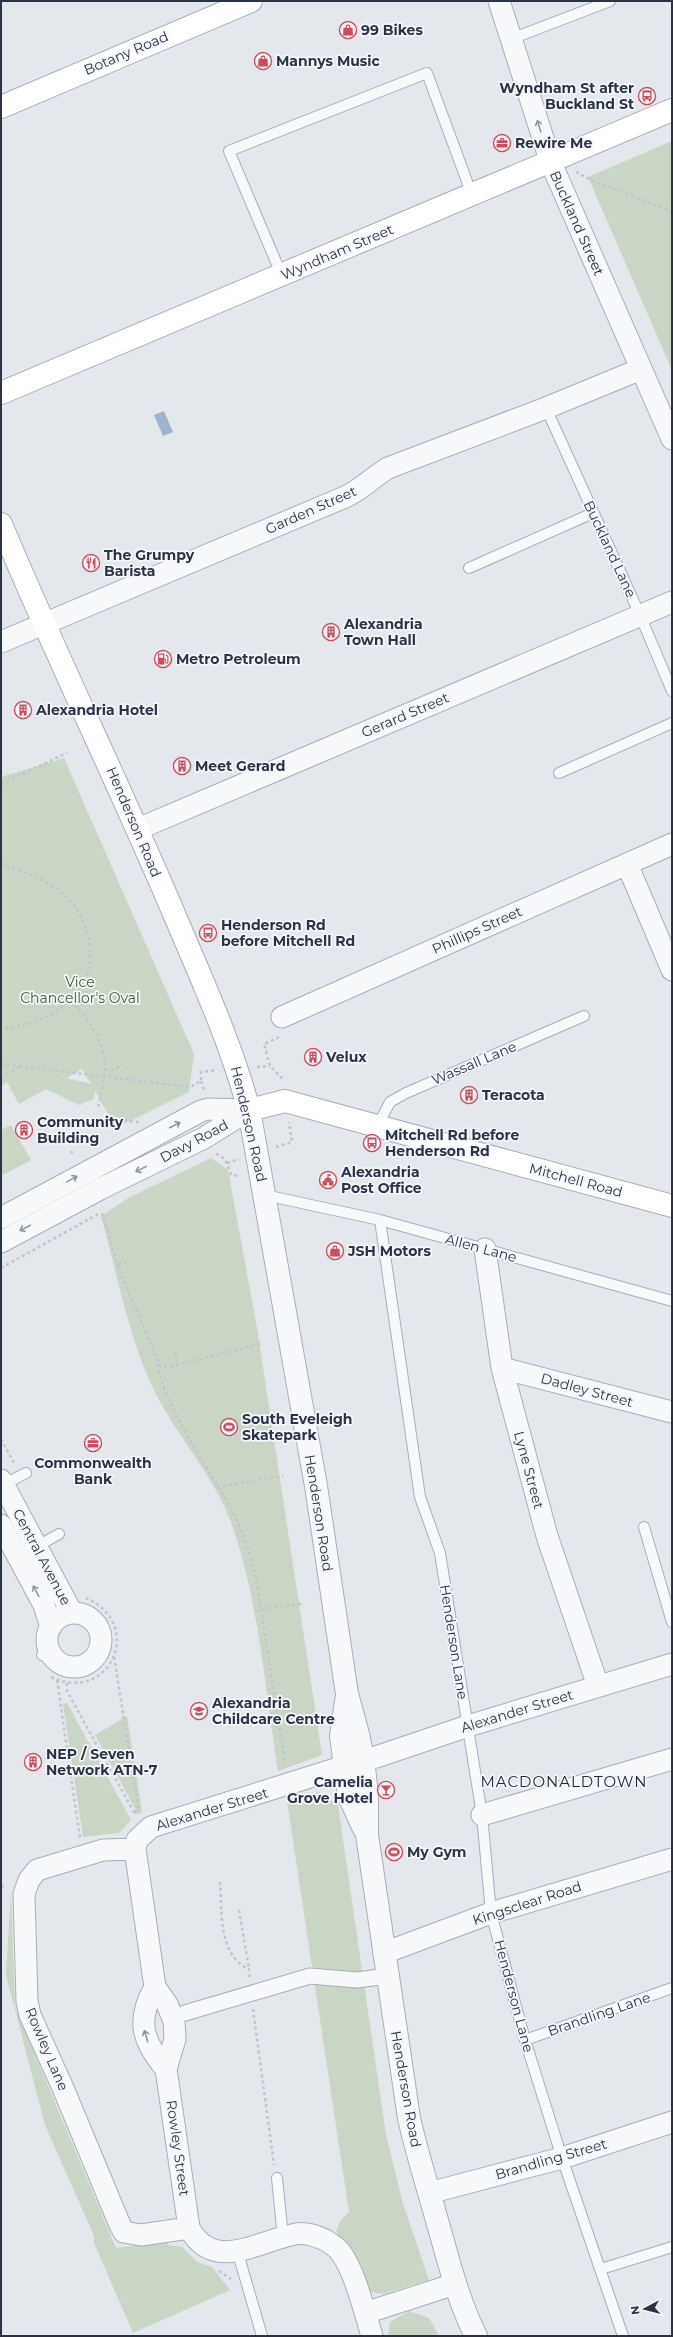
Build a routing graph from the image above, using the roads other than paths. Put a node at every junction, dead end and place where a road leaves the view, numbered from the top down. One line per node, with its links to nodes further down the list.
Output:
1 (251, 1): 5 (main road, Botany Road)
2 (499, 1): 4 (street, Buckland Street)
3 (610, 1): 4 (lane)
4 (511, 39): 7 (street, Buckland Street, one-way to 4)
5 (1, 107)
6 (672, 110): 7 (main road, Wyndham Street)
7 (550, 163): 8 (main road, Wyndham Street); 10 (street, Buckland Street)
8 (472, 196): 9 (main road, Wyndham Street); 9 (lane)
9 (282, 276): 11 (main road, Wyndham Street)
10 (641, 369): 12 (street, Garden Street); 13 (street, Buckland Street)
11 (1, 393)
12 (546, 408): 14 (lane, Buckland Lane); 19 (street, Garden Street)
13 (672, 439)
14 (593, 513): 16 (lane); 18 (lane, Buckland Lane)
15 (1, 524): 19 (main road, Henderson Road)
16 (469, 568)
17 (672, 602): 18 (street, Gerard Street)
18 (640, 615): 21 (lane, Buckland Lane); 24 (street, Gerard Street)
19 (43, 624): 20 (street, Garden Street); 24 (main road, Henderson Road)
20 (1, 642)
21 (672, 691)
22 (672, 723): 23 (lane)
23 (560, 773)
24 (138, 829): 30 (main road, Henderson Road)
25 (672, 844): 26 (street, Phillips Street)
26 (627, 864): 27 (street); 29 (street, Phillips Street)
27 (672, 970)
28 (584, 1016): 31 (lane, Wassall Lane)
29 (282, 1017)
30 (249, 1110): 31 (main road, Mitchell Road); 32 (street, Davy Road, one-way to 30); 33 (street, Henderson Road); 35 (street, Davy Road, one-way to 35)
31 (378, 1125): 34 (main road, Mitchell Road)
32 (46, 1194): 35 (street); 36 (street, Davy Road)
33 (265, 1195): 37 (lane, Allen Lane); 57 (street, Henderson Road)
34 (672, 1206)
35 (55, 1212): 38 (street, Davy Road, one-way to 38)
36 (1, 1218)
37 (380, 1220): 39 (lane, Allen Lane); 55 (lane, Henderson Lane)
38 (1, 1242)
39 (484, 1249): 40 (lane, Allen Lane); 41 (street, Lyne Street)
40 (672, 1301)
41 (502, 1368): 42 (street, Dadley Street); 54 (street, Lyne Street)
42 (672, 1412)
43 (26, 1473): 44 (lane)
44 (2, 1484): 48 (street, Central Avenue)
45 (1, 1525): 49 (street, Central Avenue)
46 (644, 1527): 51 (lane)
47 (59, 1534): 48 (lane)
48 (36, 1547): 49 (lane); 50 (street, Central Avenue)
49 (18, 1557): 52 (street, Central Avenue, one-way to 49)
50 (72, 1613): 52 (street); 52 (street)
51 (672, 1622)
52 (51, 1627)
53 (672, 1664): 54 (street, Alexander Street)
54 (598, 1686): 55 (street, Alexander Street)
55 (468, 1726): 57 (street, Alexander Street); 58 (lane, Henderson Lane)
56 (672, 1759): 58 (street)
57 (354, 1763): 59 (street, Alexander Street); 62 (street, Henderson Road)
58 (482, 1815): 61 (lane, Henderson Lane)
59 (135, 1849): 64 (street, Rowley Street); 73 (street, Rowley Lane)
60 (672, 1859): 61 (street, Kingsclear Road)
61 (491, 1913): 62 (street, Kingsclear Road); 67 (lane, Henderson Lane)
62 (384, 1953): 63 (street, Henderson Road)
63 (388, 1976): 66 (street); 72 (street, Henderson Road)
64 (155, 1987): 68 (street, Rowley Street); 68 (street, Rowley Street, one-way to 64)
65 (672, 1988): 67 (lane, Brandling Lane)
66 (185, 2013)
67 (525, 2040): 70 (lane, Henderson Lane)
68 (166, 2069): 73 (street, Rowley Street)
69 (672, 2122): 70 (street, Brandling Street)
70 (562, 2158): 72 (street, Brandling Street); 77 (lane, Henderson Lane)
71 (276, 2174): 74 (lane)
72 (429, 2193): 78 (street, Henderson Road)
73 (189, 2228): 76 (street)
74 (283, 2237): 76 (street); 79 (street)
75 (672, 2247): 77 (lane)
76 (237, 2250): 80 (lane)
77 (601, 2269): 83 (lane, Henderson Lane)
78 (455, 2284): 79 (street); 82 (street, Henderson Road)
79 (365, 2313): 81 (street)
80 (262, 2336)
81 (372, 2336)
82 (476, 2336)
83 (623, 2336)

